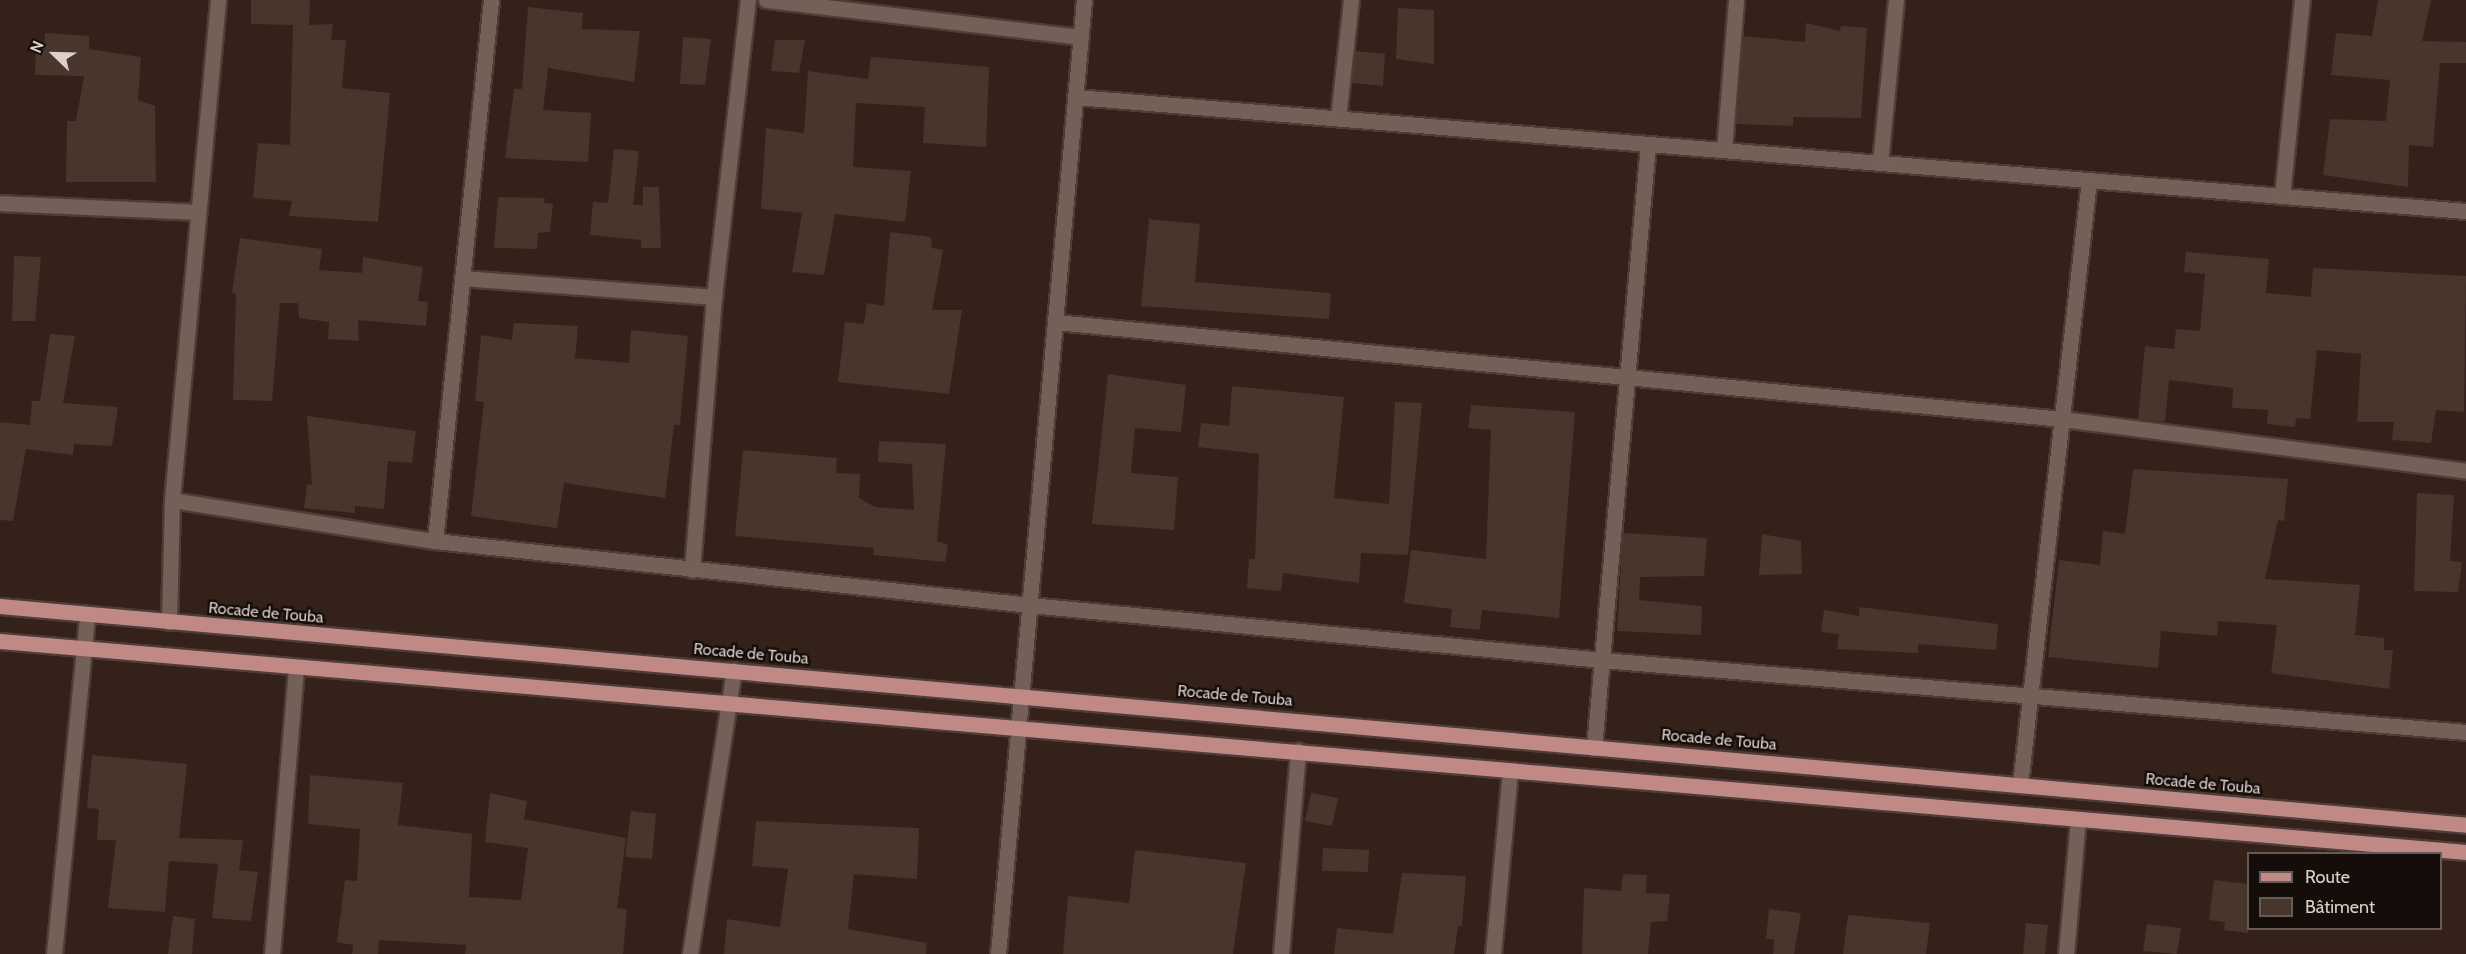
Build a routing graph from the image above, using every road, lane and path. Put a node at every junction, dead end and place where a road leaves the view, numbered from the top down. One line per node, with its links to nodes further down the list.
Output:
1 (218, 0): 20 (street)
2 (491, 0): 21 (street)
3 (748, 0): 22 (street)
4 (766, 0): 10 (street)
5 (1084, 0): 10 (street)
6 (1351, 0): 12 (street)
7 (1736, 0): 14 (street)
8 (1896, 0): 15 (street)
9 (2302, 0): 17 (street)
10 (1081, 37): 11 (street)
11 (1076, 97): 12 (street); 23 (street)
12 (1338, 118): 13 (street)
13 (1648, 144): 14 (street); 24 (street)
14 (1724, 150): 15 (street)
15 (1880, 163): 16 (street)
16 (2089, 180): 17 (street); 25 (street)
17 (2282, 196): 19 (street)
18 (0, 203): 20 (street)
19 (2466, 211)
20 (198, 212): 27 (street)
21 (462, 278): 22 (street); 28 (street)
22 (714, 297): 29 (street)
23 (1055, 322): 24 (street); 30 (street)
24 (1630, 378): 25 (street); 36 (street)
25 (2062, 419): 26 (street); 39 (street)
26 (2466, 471)
27 (172, 500): 28 (street); 33 (street)
28 (435, 542): 29 (street)
29 (692, 570): 30 (street)
30 (1030, 605): 36 (street); 40 (street)
31 (0, 606): 32 (main road, Rocade de Touba)
32 (87, 615): 33 (main road, Rocade de Touba); 35 (street)
33 (169, 622): 38 (main road, Rocade de Touba)
34 (0, 640): 35 (main road)
35 (84, 648): 37 (main road); 51 (street)
36 (1602, 660): 39 (street); 44 (street)
37 (296, 668): 41 (main road); 52 (street)
38 (734, 670): 40 (main road, Rocade de Touba); 41 (street)
39 (2030, 696): 43 (street); 47 (street)
40 (1023, 697): 42 (street); 44 (main road, Rocade de Touba)
41 (729, 702): 42 (main road); 53 (street)
42 (1019, 727): 45 (main road); 54 (street)
43 (2466, 732)
44 (1594, 747): 47 (main road, Rocade de Touba)
45 (1298, 751): 46 (main road); 55 (street)
46 (1510, 772): 48 (main road); 56 (street)
47 (2020, 785): 49 (main road, Rocade de Touba)
48 (2078, 820): 50 (main road); 57 (street)
49 (2466, 825)
50 (2466, 852)
51 (54, 954)
52 (272, 954)
53 (690, 954)
54 (998, 954)
55 (1281, 954)
56 (1493, 954)
57 (2066, 954)

